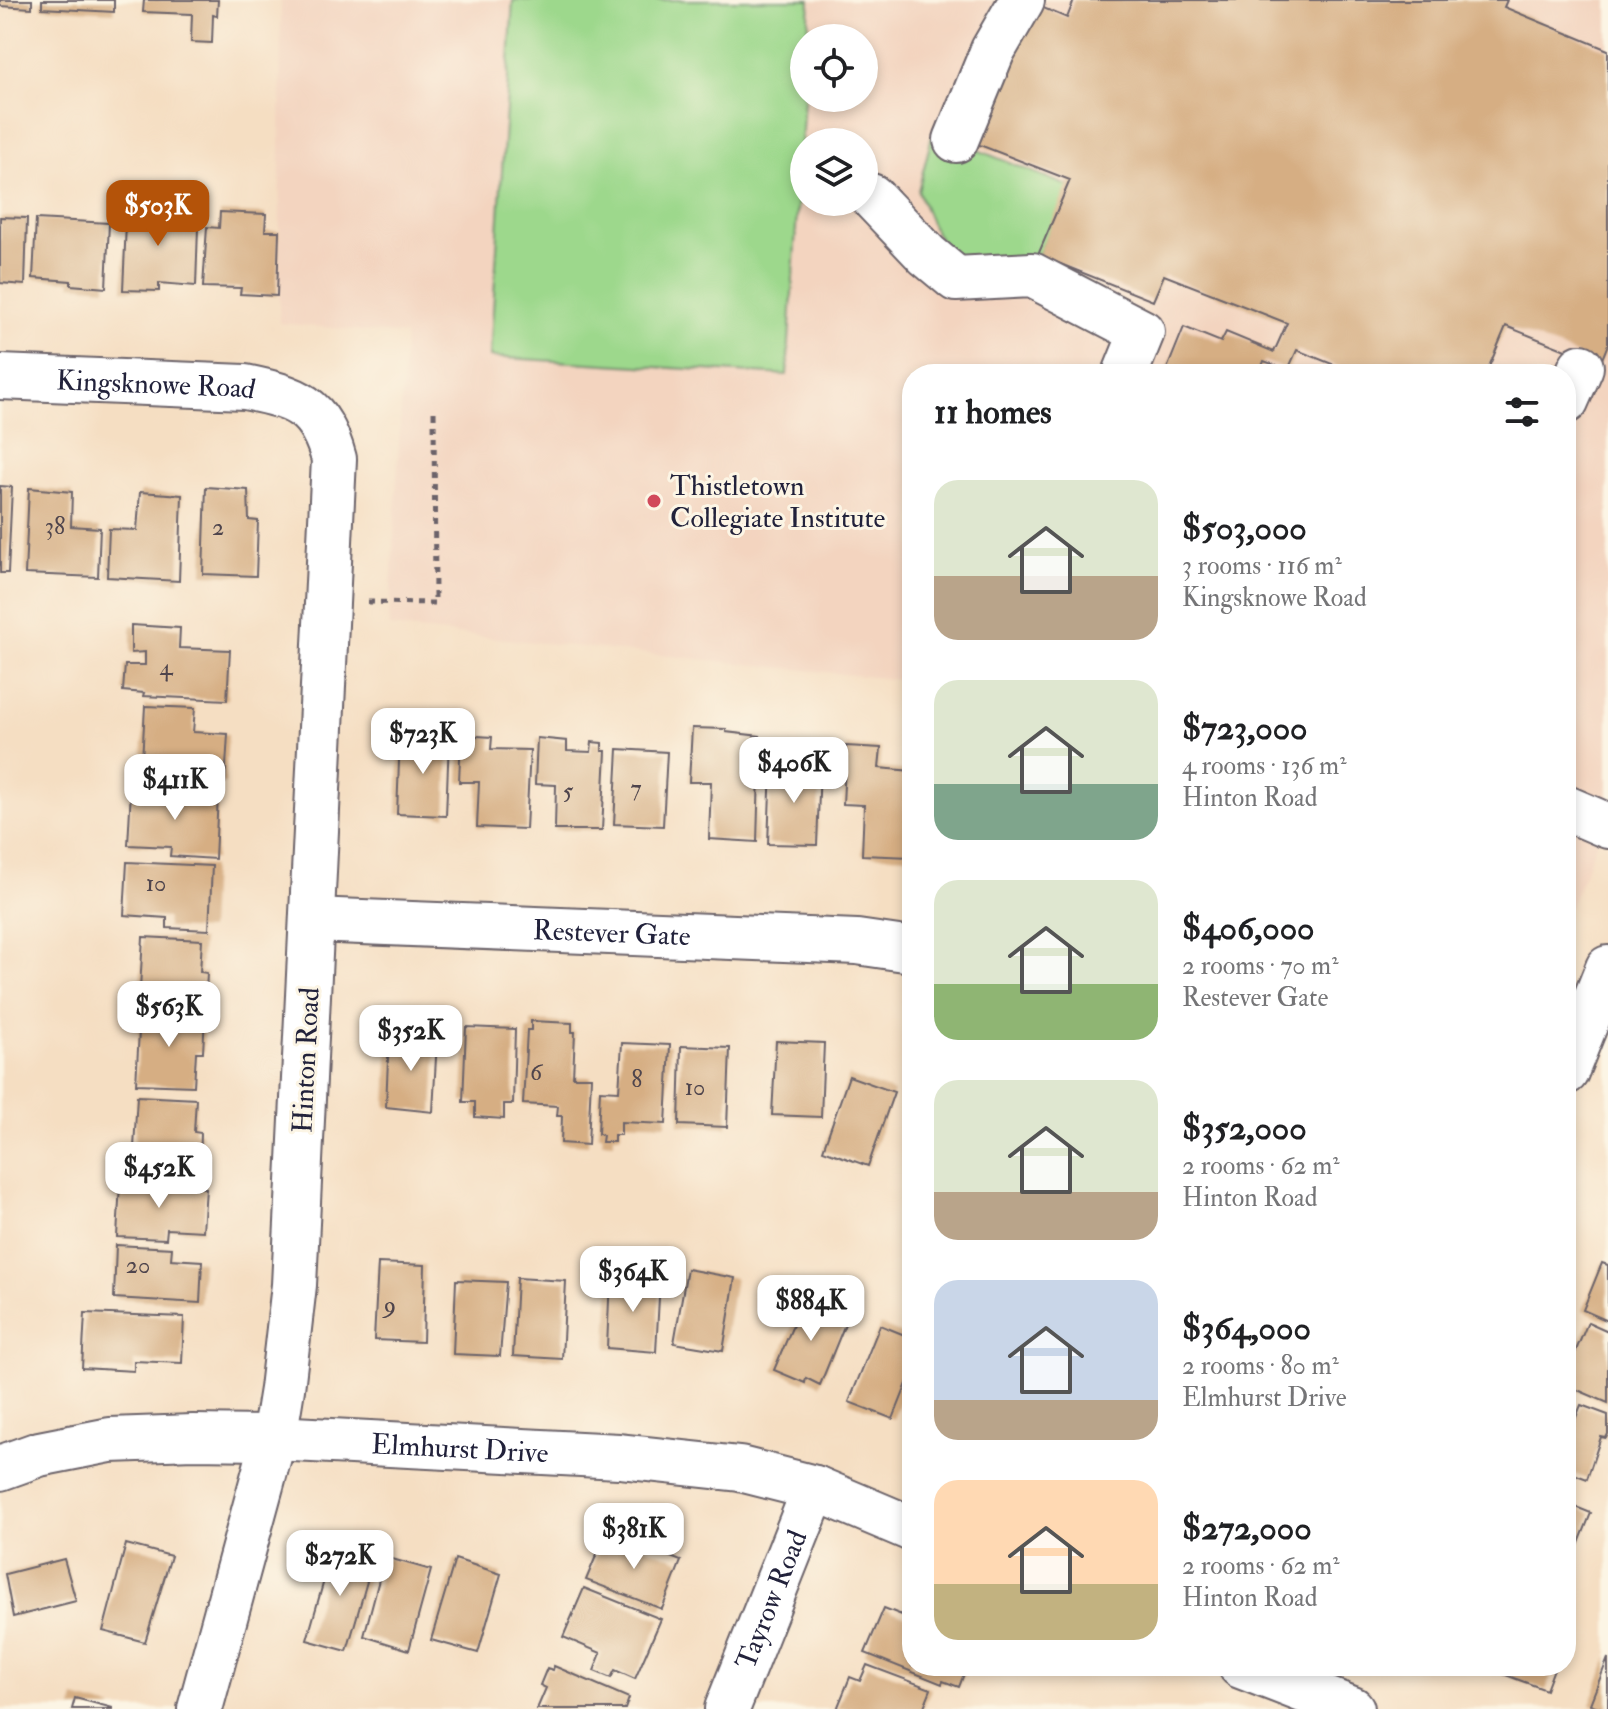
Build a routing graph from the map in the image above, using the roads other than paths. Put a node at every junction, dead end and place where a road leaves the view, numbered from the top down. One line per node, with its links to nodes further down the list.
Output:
1 (1022, 0): 2 (street)
2 (956, 140)
3 (878, 203): 4 (street)
4 (1129, 364)
5 (0, 377): 6 (street, Kingsknowe Road)
6 (307, 407): 9 (street, Hinton Road)
7 (1576, 812): 8 (street)
8 (1608, 826)
9 (312, 920): 10 (street, Restever Gate); 13 (street, Hinton Road)
10 (902, 949)
11 (1608, 968): 12 (street)
12 (1576, 1047)
13 (274, 1438): 14 (street, Elmhurst Drive); 15 (street, Elmhurst Drive); 19 (street, Hinton Road)
14 (0, 1468)
15 (815, 1488): 16 (street, Elmhurst Drive); 20 (street, Tayrow Road)
16 (902, 1525)
17 (1270, 1676): 18 (street)
18 (1324, 1695)
19 (200, 1709)
20 (727, 1709)

